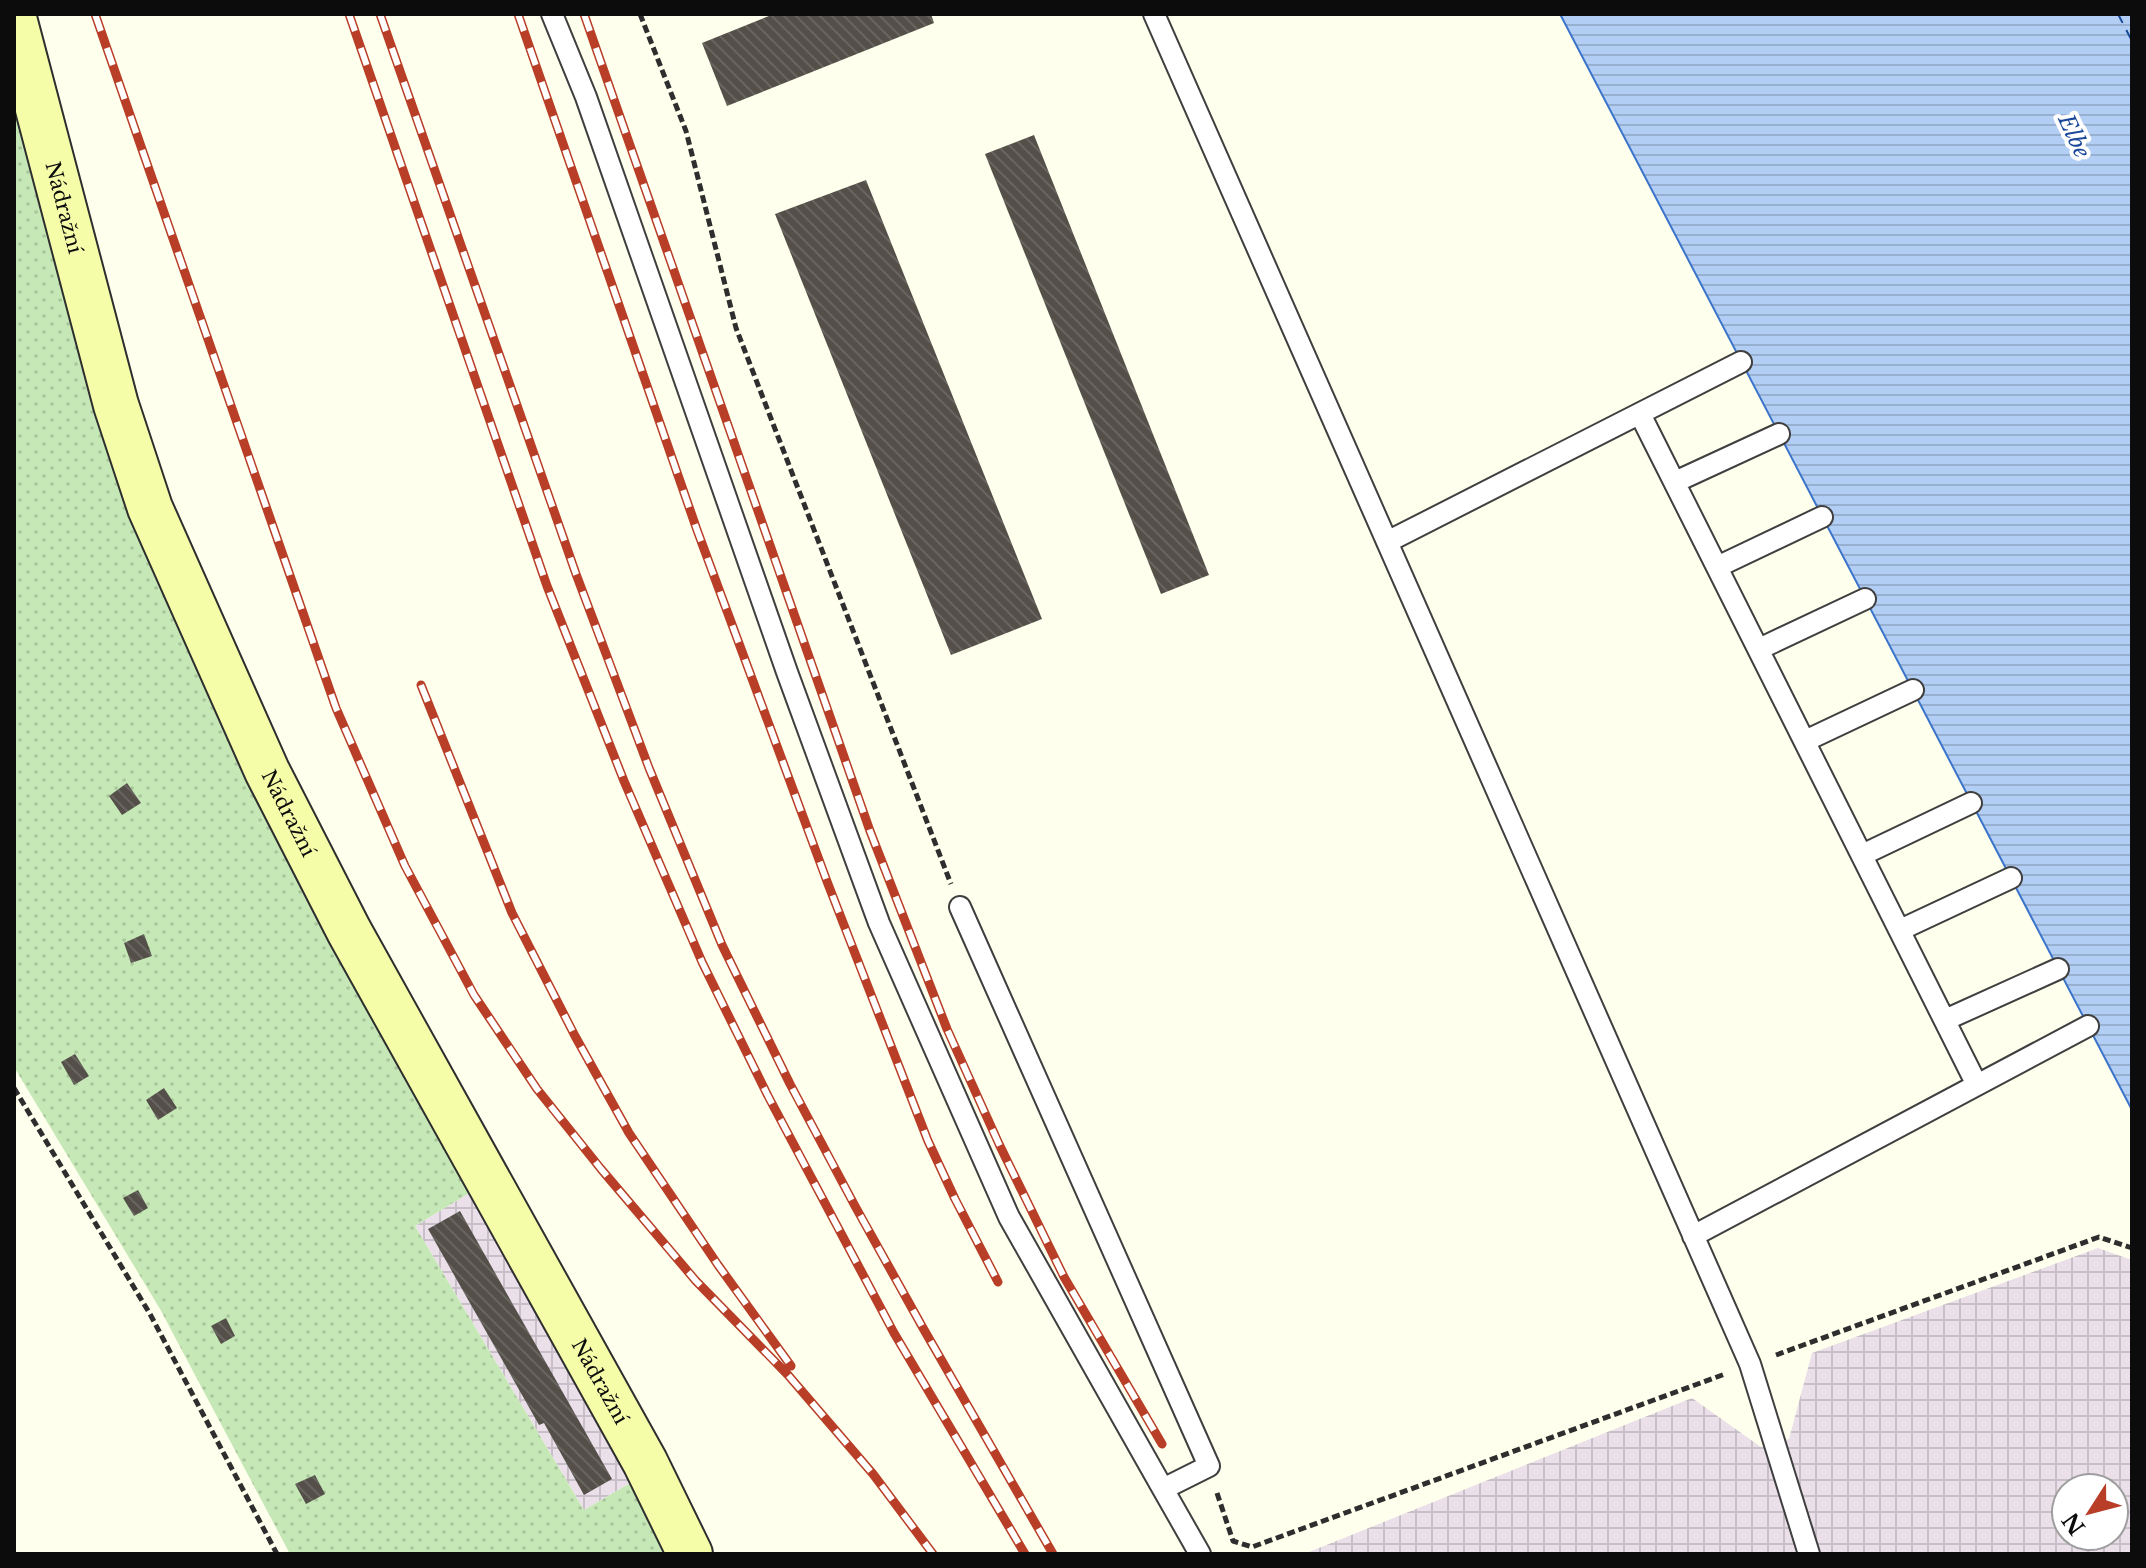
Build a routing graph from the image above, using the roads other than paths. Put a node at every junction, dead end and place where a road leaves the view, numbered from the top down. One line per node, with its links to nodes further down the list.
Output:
1 (552, 14): 25 (lane)
2 (1154, 14): 9 (lane)
3 (14, 18): 26 (main road, Nádražní)
4 (1741, 362): 5 (lane)
5 (1640, 414): 7 (lane); 9 (lane)
6 (1779, 434): 7 (lane)
7 (1675, 482): 10 (lane)
8 (1822, 517): 10 (lane)
9 (1387, 542): 24 (lane)
10 (1717, 567): 12 (lane)
11 (1865, 599): 12 (lane)
12 (1759, 649): 14 (lane)
13 (1913, 690): 14 (lane)
14 (1805, 741): 16 (lane)
15 (1971, 803): 16 (lane)
16 (1862, 855): 19 (lane)
17 (2011, 878): 19 (lane)
18 (960, 907): 25 (lane)
19 (1900, 930): 21 (lane)
20 (2058, 969): 21 (lane)
21 (1945, 1020): 23 (lane)
22 (2088, 1026): 23 (lane)
23 (1977, 1085): 24 (lane)
24 (1693, 1236): 28 (lane)
25 (1163, 1489): 27 (lane)
26 (690, 1554)
27 (1200, 1554)
28 (1809, 1554)

